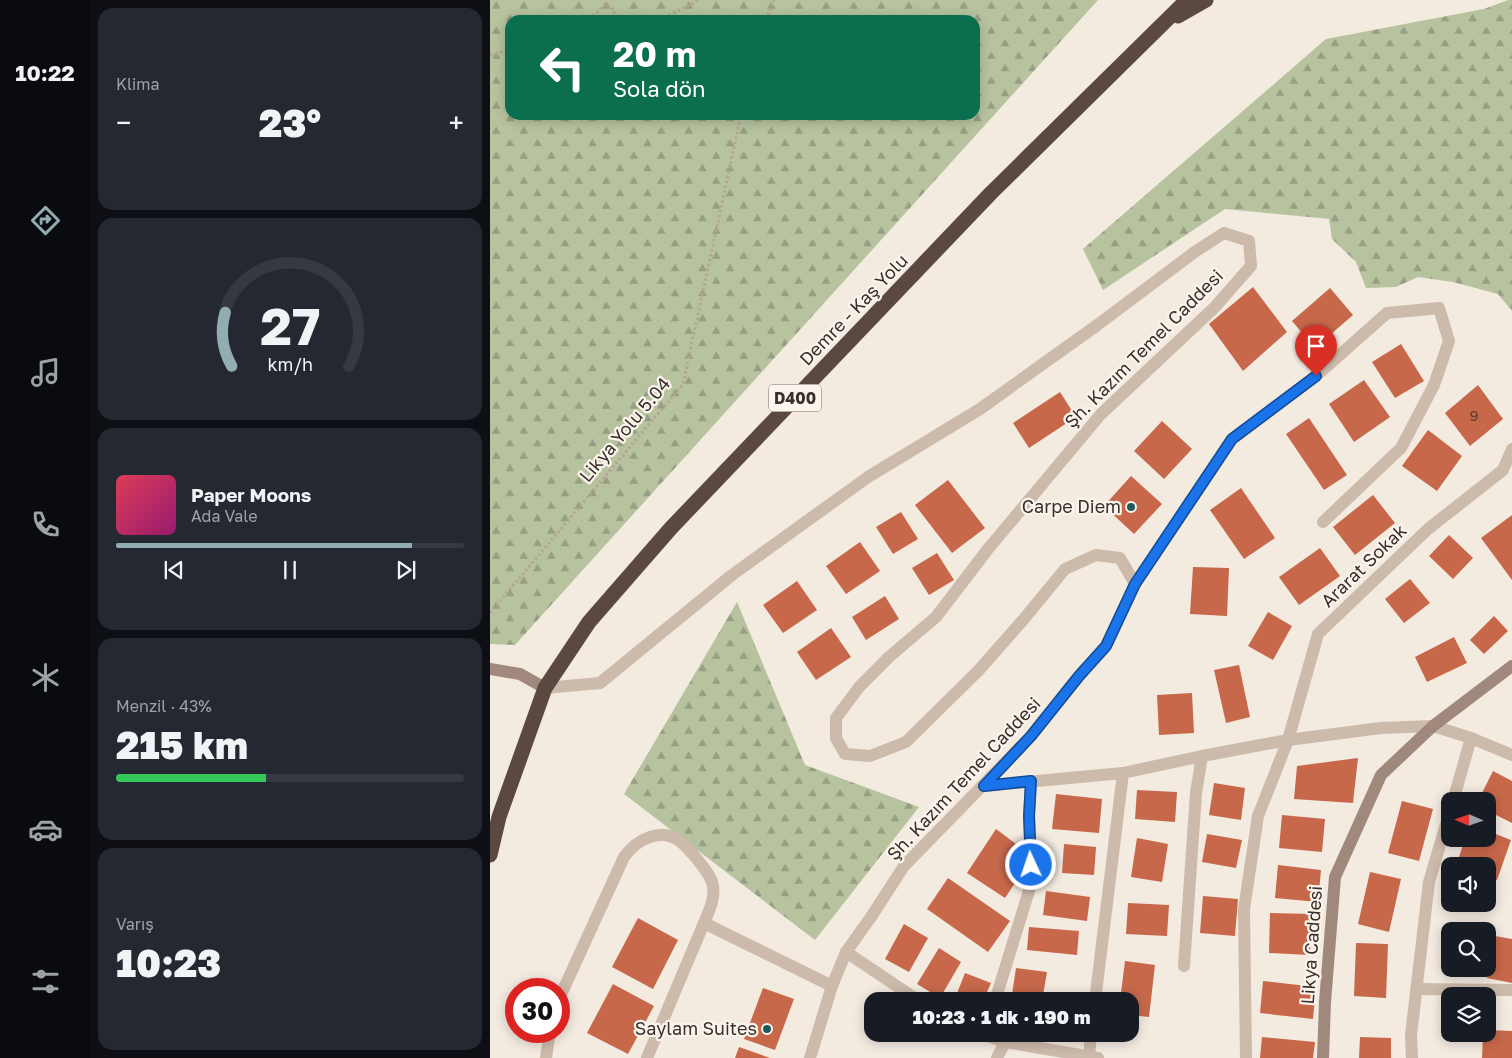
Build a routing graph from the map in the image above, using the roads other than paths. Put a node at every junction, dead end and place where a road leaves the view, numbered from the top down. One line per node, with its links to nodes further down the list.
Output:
1 (1187, 0): 3 (highway, Demre - Kaş Yolu / D400)
2 (1206, 0): 3 (highway)
3 (1161, 26): 9 (highway, Demre - Kaş Yolu / D400)
4 (1512, 448): 12 (street, Ararat Sokak)
5 (1323, 522): 6 (street)
6 (1135, 584): 9 (street, Şh. Kazım Temel Caddesi); 17 (street, Şh. Kazım Temel Caddesi)
7 (1512, 666): 10 (street, Likya Caddesi)
8 (490, 669): 9 (street)
9 (545, 688): 20 (highway, Demre - Kaş Yolu / D400)
10 (1433, 726): 11 (street); 12 (street); 40 (street, Likya Caddesi)
11 (1471, 738): 13 (street); 18 (street)
12 (1288, 740): 14 (street); 39 (street, Ararat Sokak)
13 (1512, 755)
14 (1202, 756): 15 (street); 23 (street)
15 (1123, 773): 16 (street); 30 (street)
16 (1031, 781): 17 (street); 29 (street)
17 (984, 786): 22 (street, Şh. Kazım Temel Caddesi)
18 (1456, 792)
19 (1441, 841): 26 (street)
20 (490, 855)
21 (704, 923): 24 (street); 25 (street); 36 (street)
22 (846, 952): 25 (street, Şh. Kazım Temel Caddesi); 28 (street)
23 (1184, 966)
24 (568, 978)
25 (832, 986): 37 (street, Şh. Kazım Temel Caddesi)
26 (1416, 989): 27 (street); 41 (street)
27 (1512, 990)
28 (906, 992)
29 (998, 992)
30 (1096, 992)
31 (1005, 1042): 34 (street); 38 (street)
32 (1092, 1042): 34 (street)
33 (548, 1043): 35 (street)
34 (1093, 1057)
35 (546, 1058)
36 (647, 1058)
37 (810, 1058)
38 (997, 1058)
39 (1246, 1058)
40 (1323, 1058)
41 (1412, 1058)

